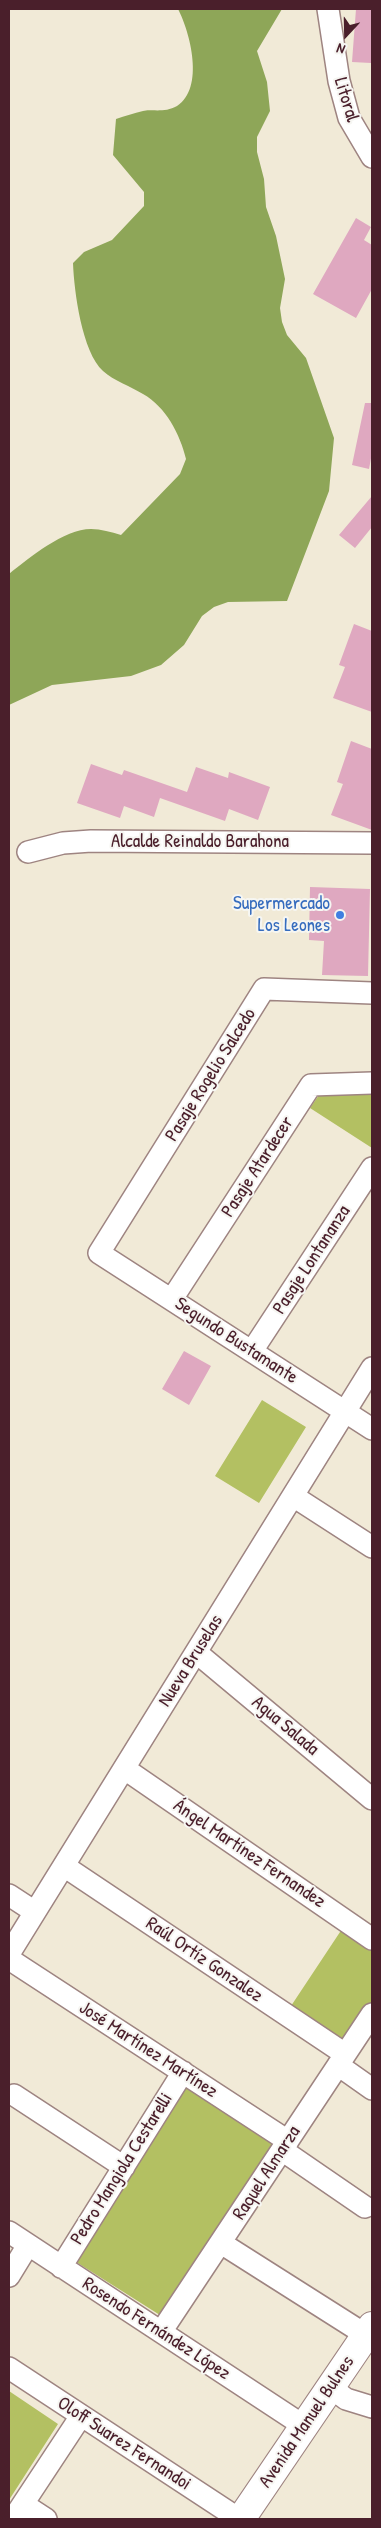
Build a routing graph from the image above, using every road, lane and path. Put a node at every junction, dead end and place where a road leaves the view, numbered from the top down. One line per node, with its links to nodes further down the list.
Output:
1 (328, 9): 2 (street, Litoral)
2 (372, 157)
3 (372, 843): 4 (street, Alcalde Reinaldo Barahona)
4 (28, 852)
5 (372, 994): 8 (street, Pasaje Rogelio Salcedo)
6 (372, 1083): 9 (street, Pasaje Atardecer)
7 (372, 1168): 10 (street, Pasaje Lontananza)
8 (99, 1253): 9 (street, Segundo Bustamante)
9 (172, 1300): 10 (street, Segundo Bustamante)
10 (252, 1351): 12 (street, Segundo Bustamante)
11 (372, 1368): 12 (street, Nueva Bruselas)
12 (345, 1411): 13 (street, Segundo Bustamante); 14 (street, Nueva Bruselas)
13 (372, 1429)
14 (293, 1496): 15 (street); 16 (street, Nueva Bruselas)
15 (372, 1548)
16 (197, 1653): 17 (street, Nueva Bruselas); 18 (street, Agua Salada)
17 (125, 1769): 19 (street, Nueva Bruselas); 22 (street, Ángel Martínez Fernandez)
18 (372, 1800)
19 (64, 1866): 21 (street, Nueva Bruselas); 26 (street, Raúl Ortíz Gonzalez)
20 (9, 1895): 21 (street)
21 (35, 1912): 23 (street, Nueva Bruselas)
22 (372, 1939)
23 (9, 1954)
24 (9, 1959): 27 (street, José Martínez Martínez)
25 (372, 2014): 26 (street, Raquel Almarza)
26 (342, 2060): 28 (street, Raúl Ortíz Gonzalez); 30 (street, Raquel Almarza)
27 (183, 2072): 30 (street, José Martínez Martínez); 31 (street, Pedro Mangiola Cestarelli)
28 (372, 2089)
29 (14, 2095): 31 (street)
30 (285, 2146): 32 (street, José Martínez Martínez); 34 (street, Raquel Almarza)
31 (124, 2168): 36 (street, Pedro Mangiola Cestarelli)
32 (365, 2207)
33 (9, 2232): 35 (street, Rosendo Fernández López)
34 (221, 2242): 38 (street); 39 (street, Raquel Almarza)
35 (28, 2245): 36 (street, Rosendo Fernández López); 37 (street)
36 (61, 2266): 39 (street, Rosendo Fernández López)
37 (9, 2276)
38 (369, 2330): 41 (street, Avenida Manuel Bulnes)
39 (161, 2332): 44 (street, Rosendo Fernández López)
40 (9, 2368): 43 (street, Oloff Suarez Fernandoi)
41 (330, 2387): 42 (street); 44 (street, Avenida Manuel Bulnes)
42 (372, 2407)
43 (81, 2416): 45 (street); 47 (street, Oloff Suarez Fernandoi)
44 (304, 2426): 47 (street, Avenida Manuel Bulnes)
45 (18, 2512): 46 (street)
46 (46, 2519)
47 (240, 2519)

